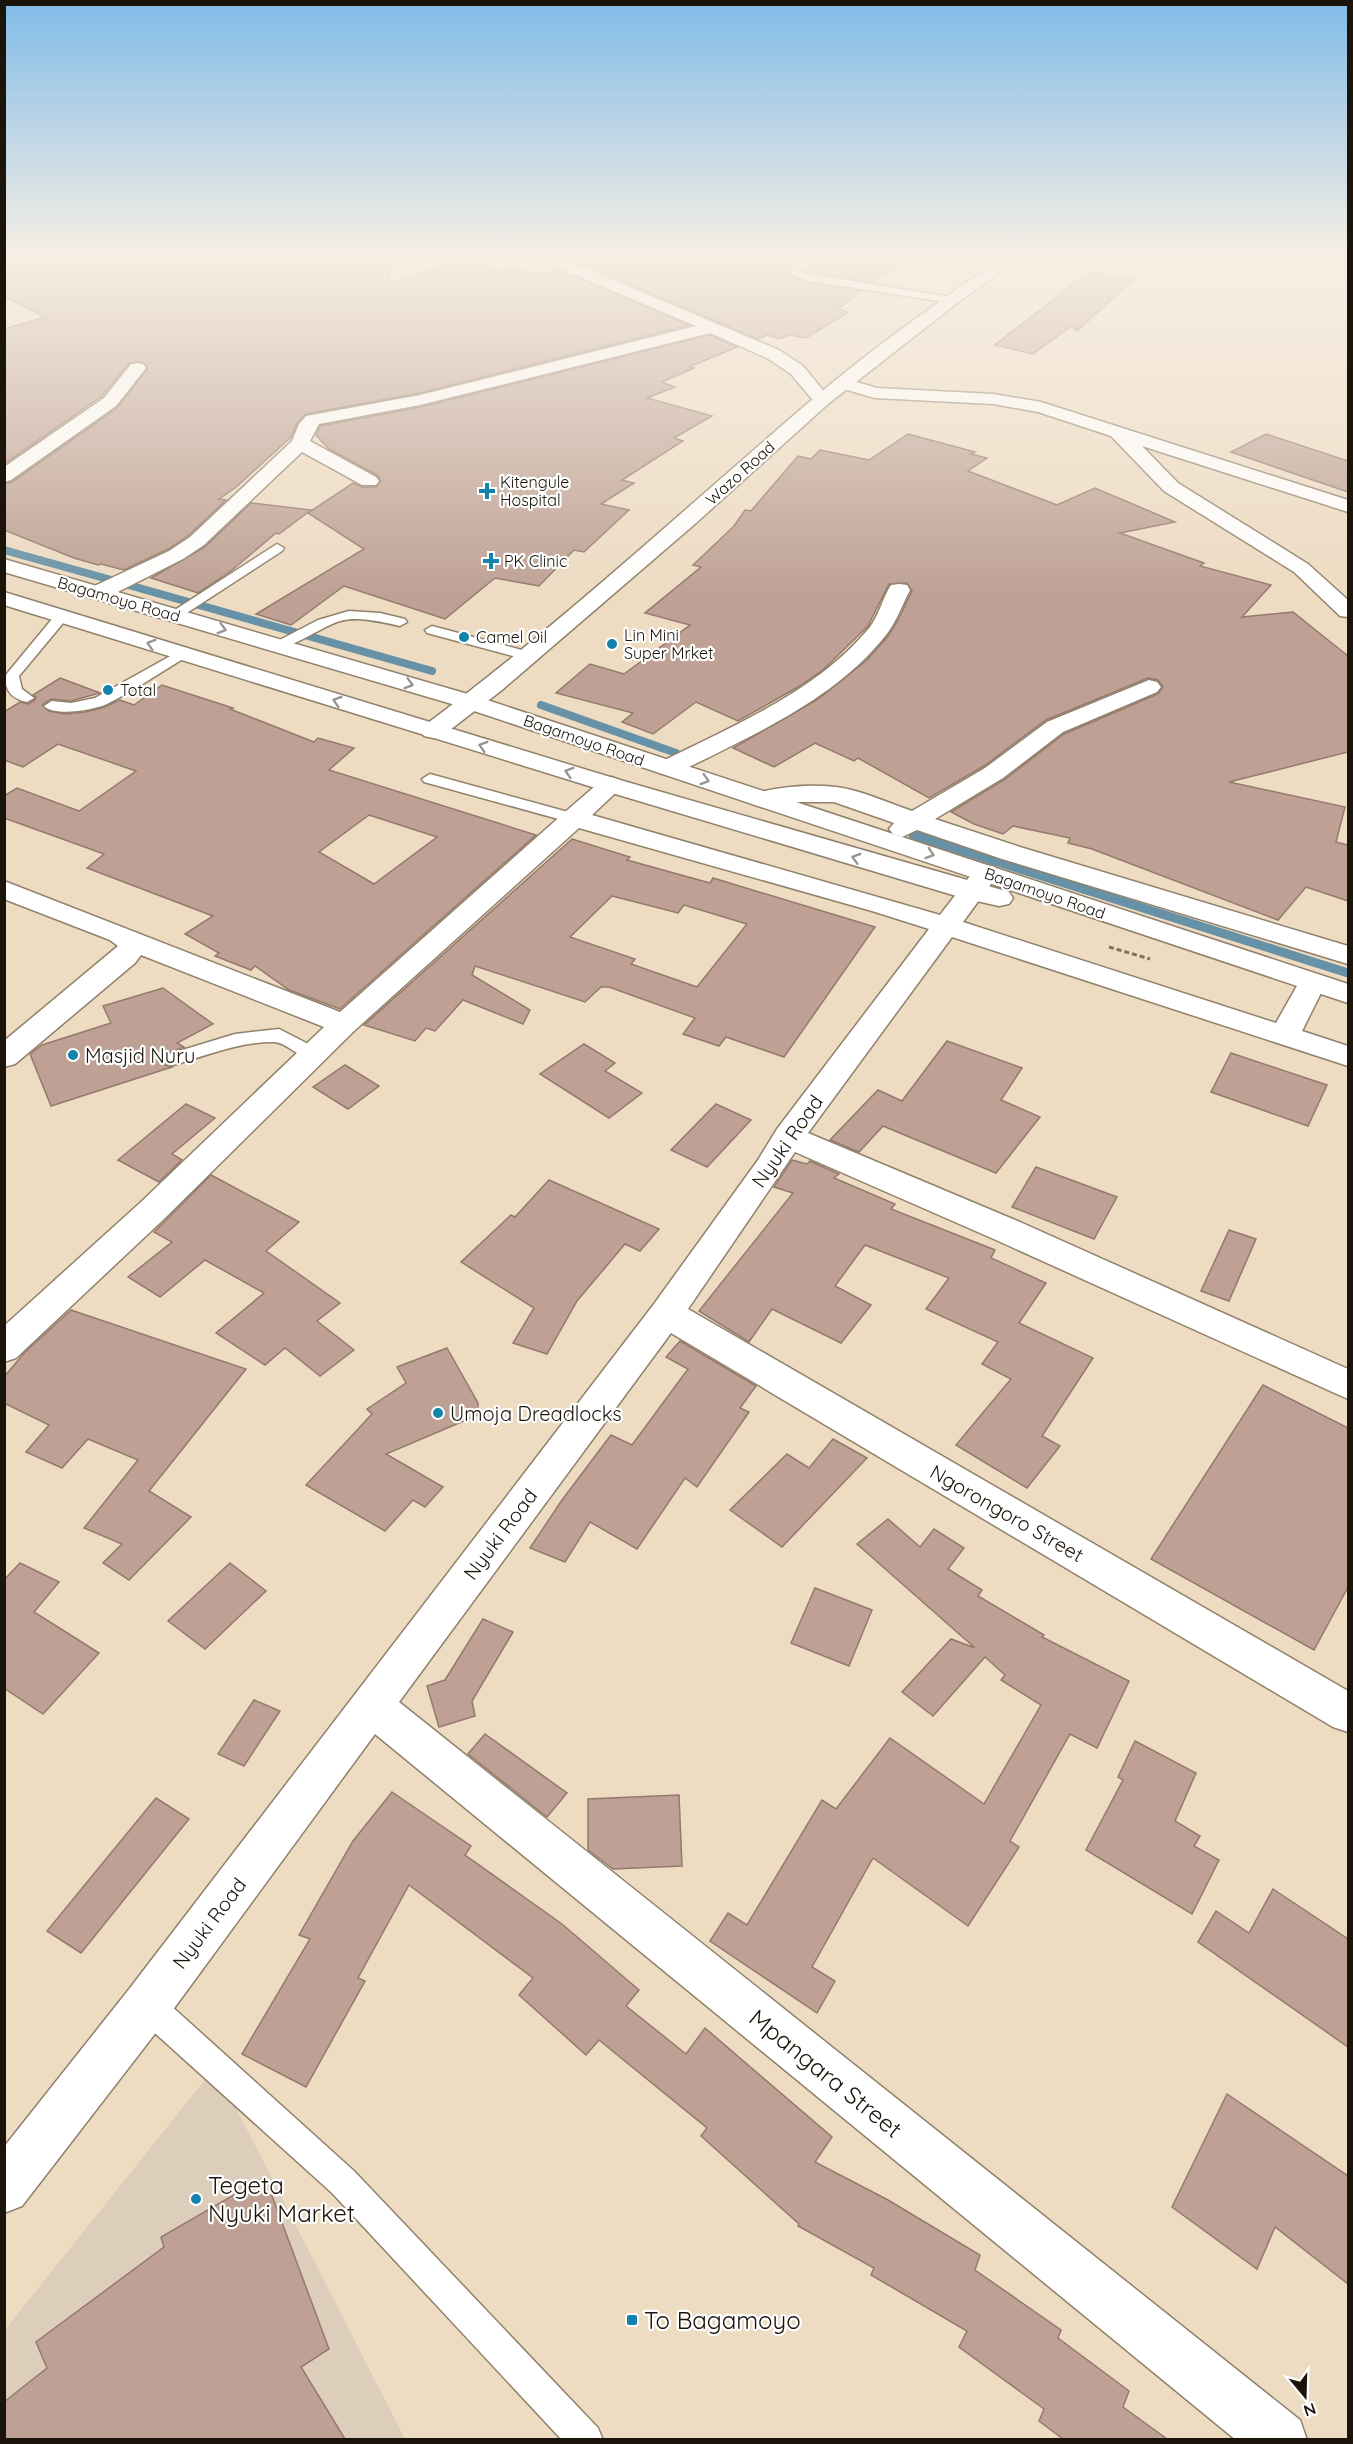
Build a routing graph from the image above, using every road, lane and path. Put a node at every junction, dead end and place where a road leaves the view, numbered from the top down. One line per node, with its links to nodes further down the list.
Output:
1 (137, 368): 9 (main road)
2 (549, 368): 8 (main road)
3 (793, 368): 6 (main road)
4 (862, 368): 5 (main road, Wazo Road)
5 (843, 383): 6 (main road, Wazo Road); 7 (main road)
6 (822, 400): 24 (main road, Wazo Road)
7 (1114, 429): 11 (main road); 18 (main road)
8 (300, 443): 10 (main road); 15 (main road)
9 (4, 476)
10 (369, 482)
11 (1348, 506)
12 (277, 548): 17 (lane)
13 (4, 565): 15 (main road, Bagamoyo Road)
14 (899, 590): 30 (main road)
15 (98, 593): 17 (main road, Bagamoyo Road)
16 (4, 598): 19 (main road, Bagamoyo Road)
17 (186, 607): 22 (main road, Bagamoyo Road, one-way to 22)
18 (1348, 611)
19 (62, 616): 23 (main road, Bagamoyo Road, one-way to 19); 26 (lane)
20 (400, 622): 22 (lane)
21 (432, 630): 24 (lane)
22 (278, 645): 27 (main road, Bagamoyo Road, one-way to 27)
23 (183, 653): 28 (lane); 29 (main road, Bagamoyo Road, one-way to 23)
24 (528, 656): 27 (main road, Wazo Road)
25 (1149, 687): 35 (main road)
26 (27, 698)
27 (470, 702): 29 (main road, Wazo Road); 30 (main road, Bagamoyo Road)
28 (52, 706)
29 (434, 731): 32 (main road, Bagamoyo Road, one-way to 29)
30 (668, 768): 33 (main road, Bagamoyo Road, one-way to 33)
31 (429, 779): 34 (lane)
32 (611, 785): 34 (main road); 37 (main road, Bagamoyo Road, one-way to 32)
33 (761, 799): 35 (main road); 36 (main road, Bagamoyo Road)
34 (573, 818): 39 (main road); 44 (main road)
35 (915, 820): 36 (main road); 41 (main road)
36 (886, 840): 37 (main road, Bagamoyo Road, one-way to 37)
37 (979, 882): 39 (main road, Nyuki Road); 42 (main road, Bagamoyo Road)
38 (4, 889): 40 (main road)
39 (945, 926): 45 (main road); 50 (main road, Nyuki Road)
40 (131, 941): 44 (main road); 48 (main road)
41 (1348, 955)
42 (1312, 983): 43 (main road, Bagamoyo Road); 45 (main road)
43 (1348, 994)
44 (344, 1024): 46 (main road)
45 (1284, 1036): 47 (main road)
46 (314, 1054): 49 (lane); 52 (main road)
47 (1348, 1056)
48 (4, 1057)
49 (173, 1059)
50 (788, 1137): 51 (main road, Nyuki Road); 53 (main road)
51 (666, 1313): 54 (main road, Nyuki Road); 55 (main road, Ngorongoro Street)
52 (4, 1348)
53 (1348, 1385)
54 (372, 1706): 56 (main road, Nyuki Road); 59 (main road, Mpangara Street)
55 (1348, 1713)
56 (147, 2005): 57 (main road, Nyuki Road); 58 (lane)
57 (4, 2187)
58 (586, 2439)
59 (1280, 2439)

